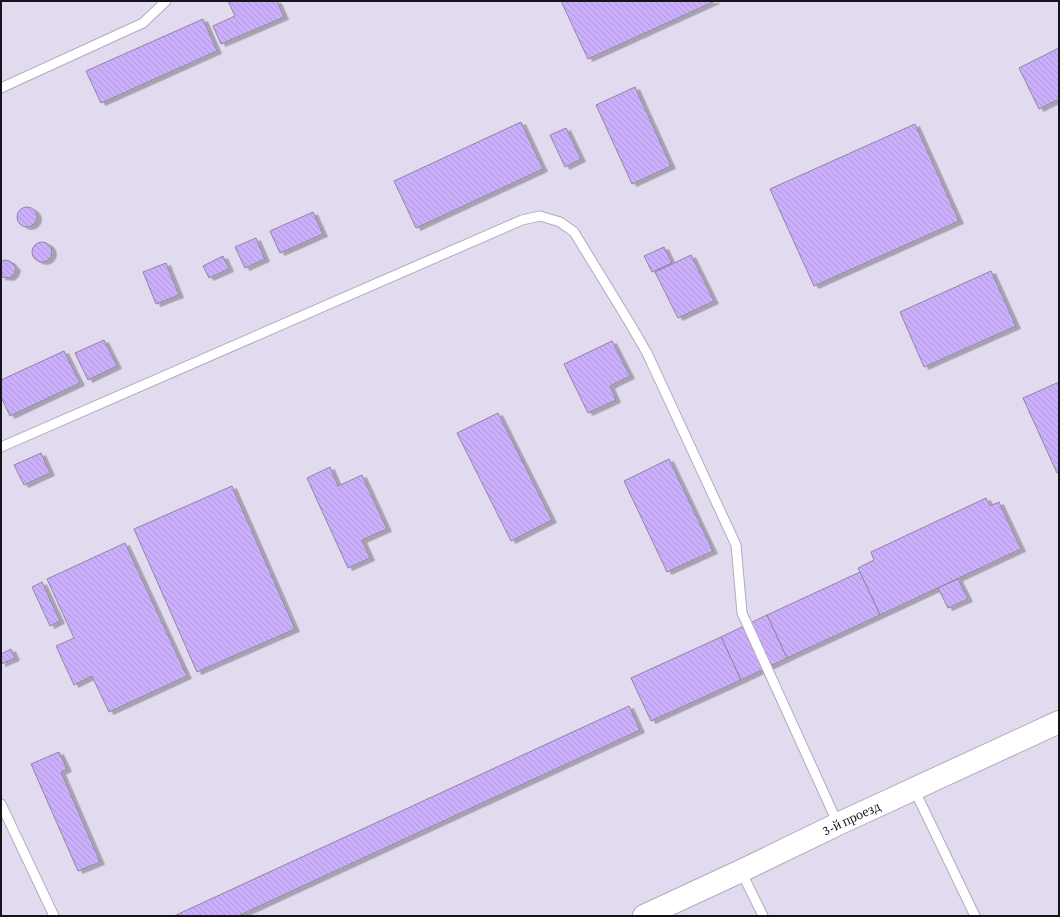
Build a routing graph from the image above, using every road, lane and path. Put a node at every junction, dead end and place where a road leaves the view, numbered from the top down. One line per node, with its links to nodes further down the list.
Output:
1 (166, 1): 2 (lane)
2 (1, 88)
3 (1, 447): 7 (lane)
4 (1059, 722): 5 (street, 3-й проезд)
5 (914, 789): 7 (street, 3-й проезд); 12 (lane)
6 (1, 804): 9 (lane)
7 (838, 824): 8 (street, 3-й проезд)
8 (741, 871): 10 (street, 3-й проезд); 11 (lane)
9 (54, 916)
10 (644, 916)
11 (763, 916)
12 (975, 916)

